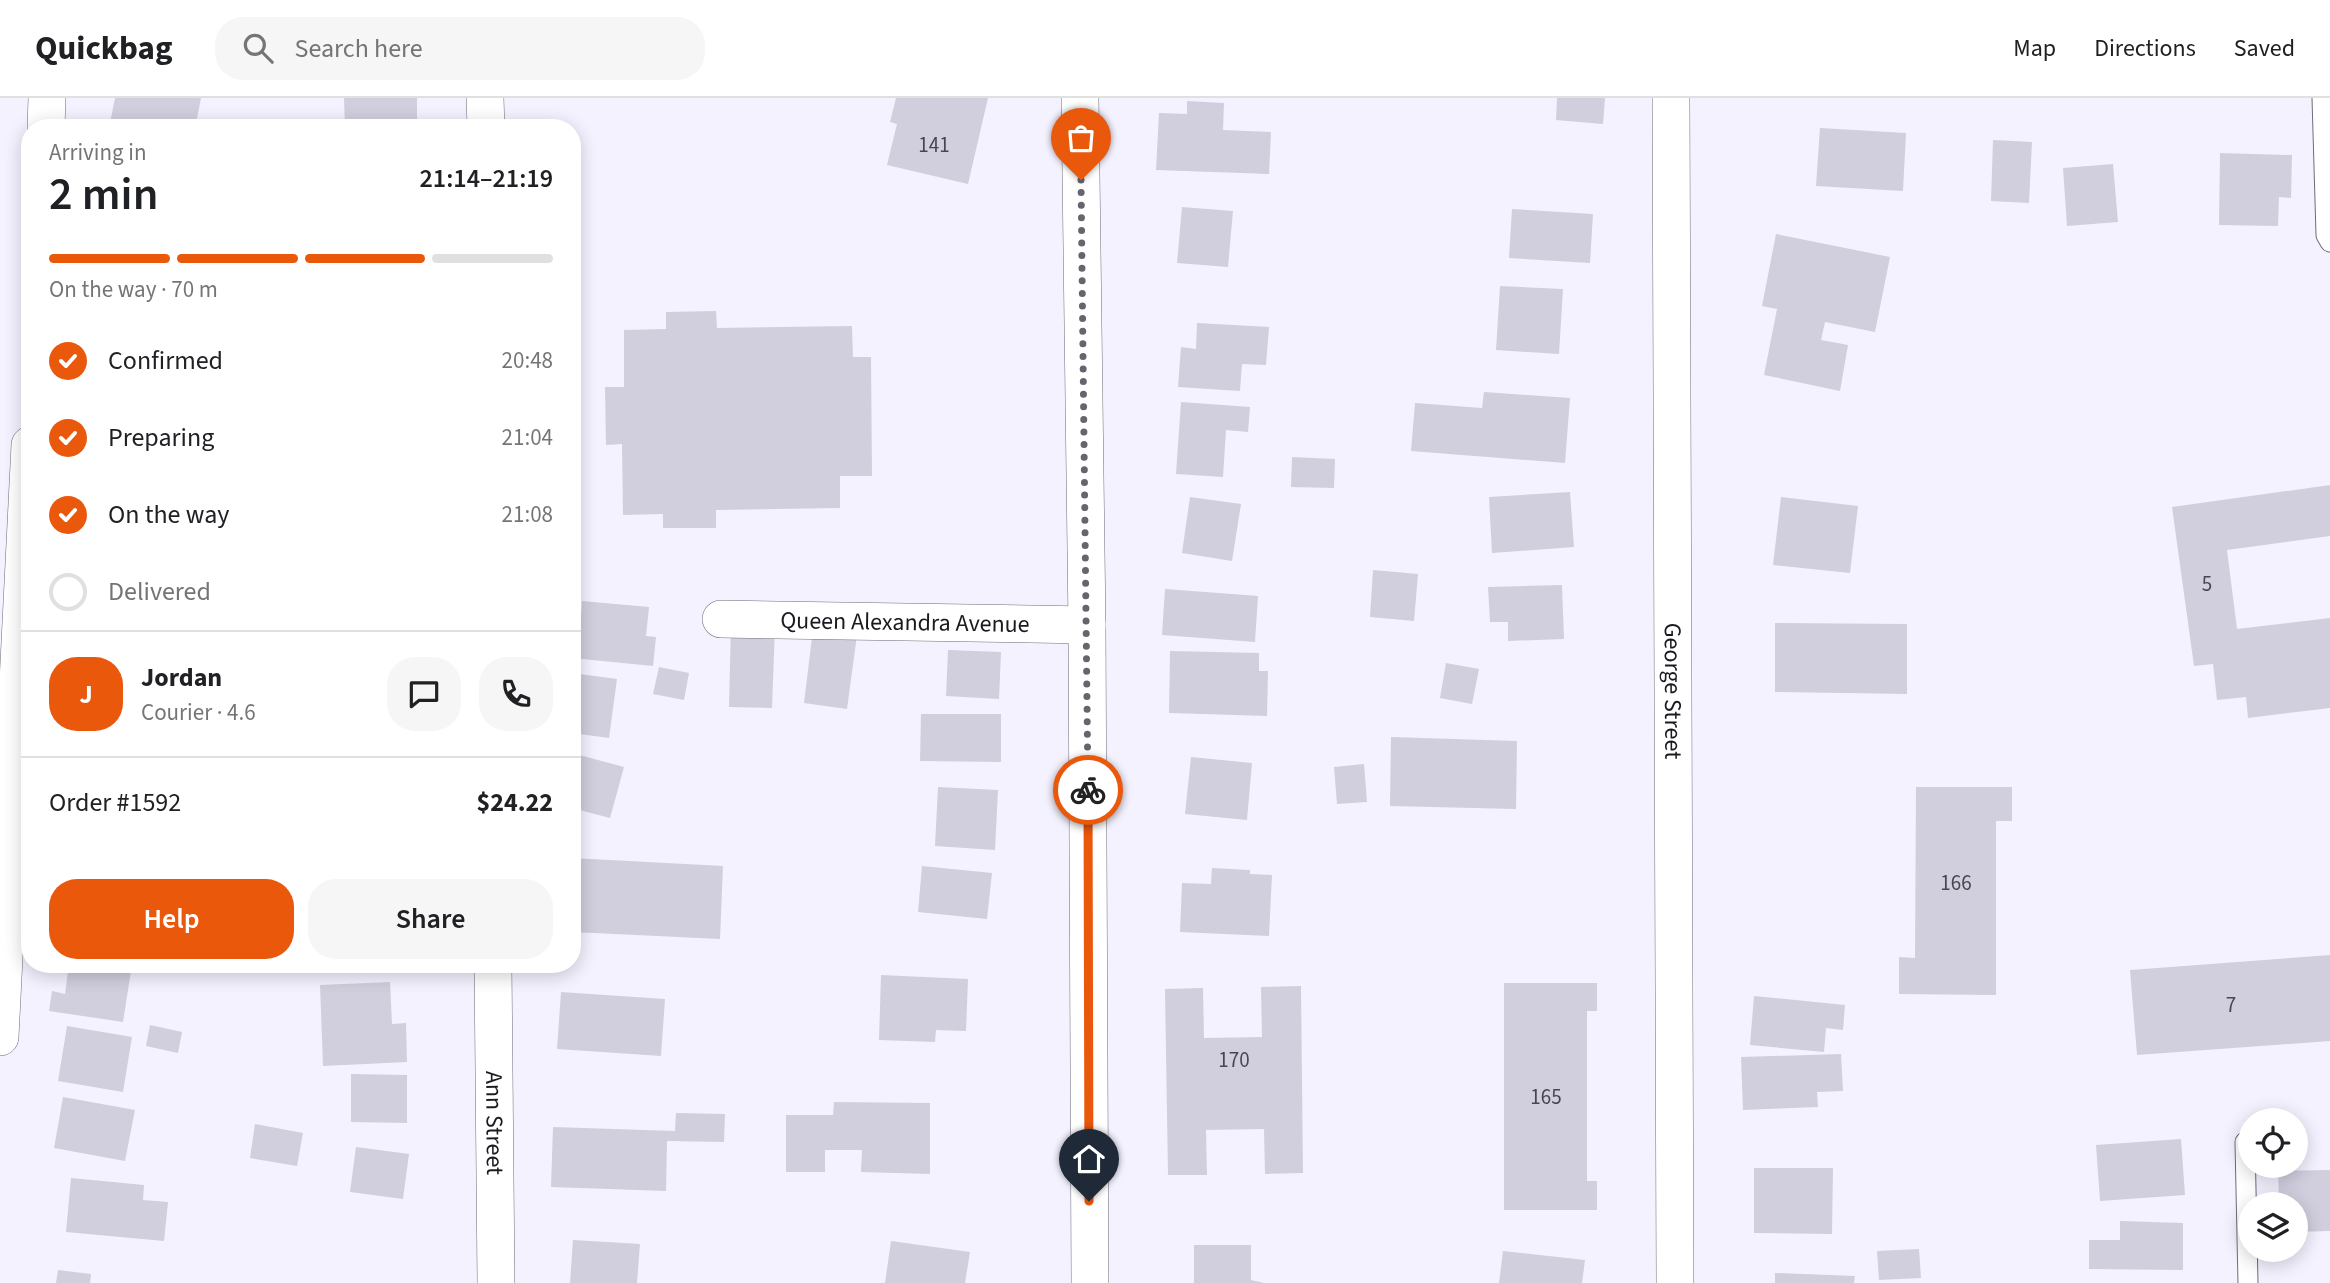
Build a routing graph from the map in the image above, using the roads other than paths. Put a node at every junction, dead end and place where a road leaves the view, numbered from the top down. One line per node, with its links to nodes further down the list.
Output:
1 (47, 98): 6 (street)
2 (485, 98): 7 (street)
3 (1080, 98): 11 (street)
4 (1671, 98): 17 (street, George Street)
5 (2322, 98): 8 (lane)
6 (46, 119)
7 (486, 119)
8 (2330, 242)
9 (721, 619): 11 (street, Queen Alexandra Avenue)
10 (21, 623): 13 (street)
11 (1087, 625): 16 (street)
12 (493, 973): 15 (street, Ann Street)
13 (0, 1037)
14 (2246, 1178): 18 (lane)
15 (496, 1283)
16 (1090, 1283)
17 (1675, 1283)
18 (2248, 1283)

